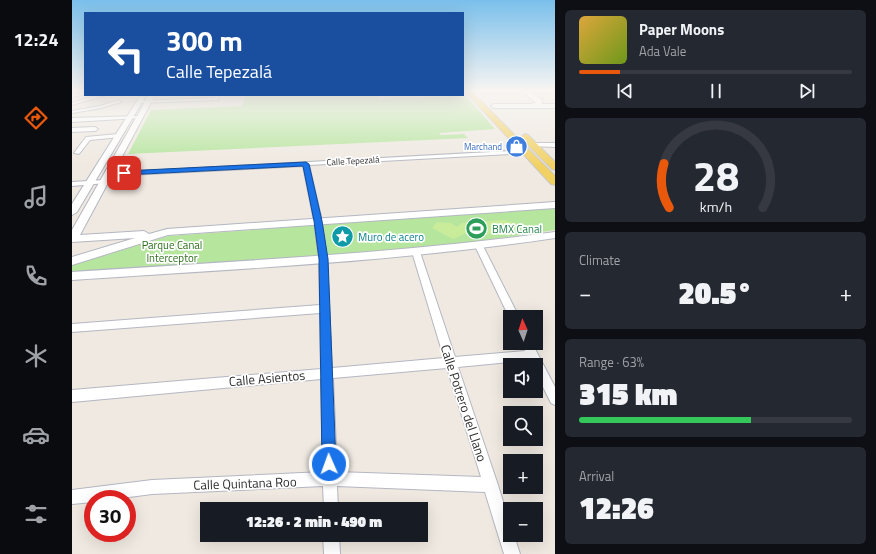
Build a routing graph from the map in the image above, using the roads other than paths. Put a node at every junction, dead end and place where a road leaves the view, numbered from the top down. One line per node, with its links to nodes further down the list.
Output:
1 (500, 116): 13 (main road)
2 (500, 116): 13 (main road)
3 (139, 117): 4 (street); 17 (main road)
4 (129, 118): 5 (street); 9 (main road)
5 (72, 120)
6 (100, 121): 7 (street)
7 (95, 129): 8 (street); 9 (street)
8 (72, 130)
9 (119, 135): 10 (street); 19 (main road)
10 (83, 145): 12 (street); 14 (street)
11 (555, 145): 13 (street, Calle Tepezalá)
12 (72, 146)
13 (530, 149): 15 (street, Calle Tepezalá); 16 (main road); 18 (main road)
14 (77, 153)
15 (306, 164): 17 (street, Calle Tepezalá); 23 (street)
16 (555, 167)
17 (106, 178): 19 (street, Calle Tepezalá); 26 (main road)
18 (555, 182)
19 (90, 183): 20 (street, Calle Tepezalá); 22 (main road)
20 (72, 184)
21 (555, 205): 23 (main road)
22 (72, 212)
23 (318, 221): 24 (main road); 29 (street)
24 (167, 232): 26 (main road); 30 (main road)
25 (555, 235): 27 (main road)
26 (72, 239)
27 (479, 246): 28 (main road); 33 (street)
28 (416, 252): 29 (main road); 37 (street, Calle Potrero del Llano)
29 (323, 259): 31 (main road); 32 (street)
30 (72, 261)
31 (72, 276)
32 (325, 309): 34 (street); 38 (street)
33 (511, 310)
34 (72, 328)
35 (530, 350): 36 (street)
36 (533, 355): 37 (street, Calle Asientos); 40 (street)
37 (451, 362): 38 (street, Calle Asientos); 42 (street, Calle Potrero del Llano)
38 (327, 372): 39 (street, Calle Asientos); 41 (street)
39 (72, 396)
40 (555, 399)
41 (330, 479): 42 (street, Calle Quintana Roo); 43 (street, Calle Quintana Roo); 44 (street)
42 (491, 485): 47 (street, Calle Potrero del Llano)
43 (72, 497)
44 (331, 502)
45 (331, 542): 46 (street)
46 (332, 554)
47 (512, 554)

